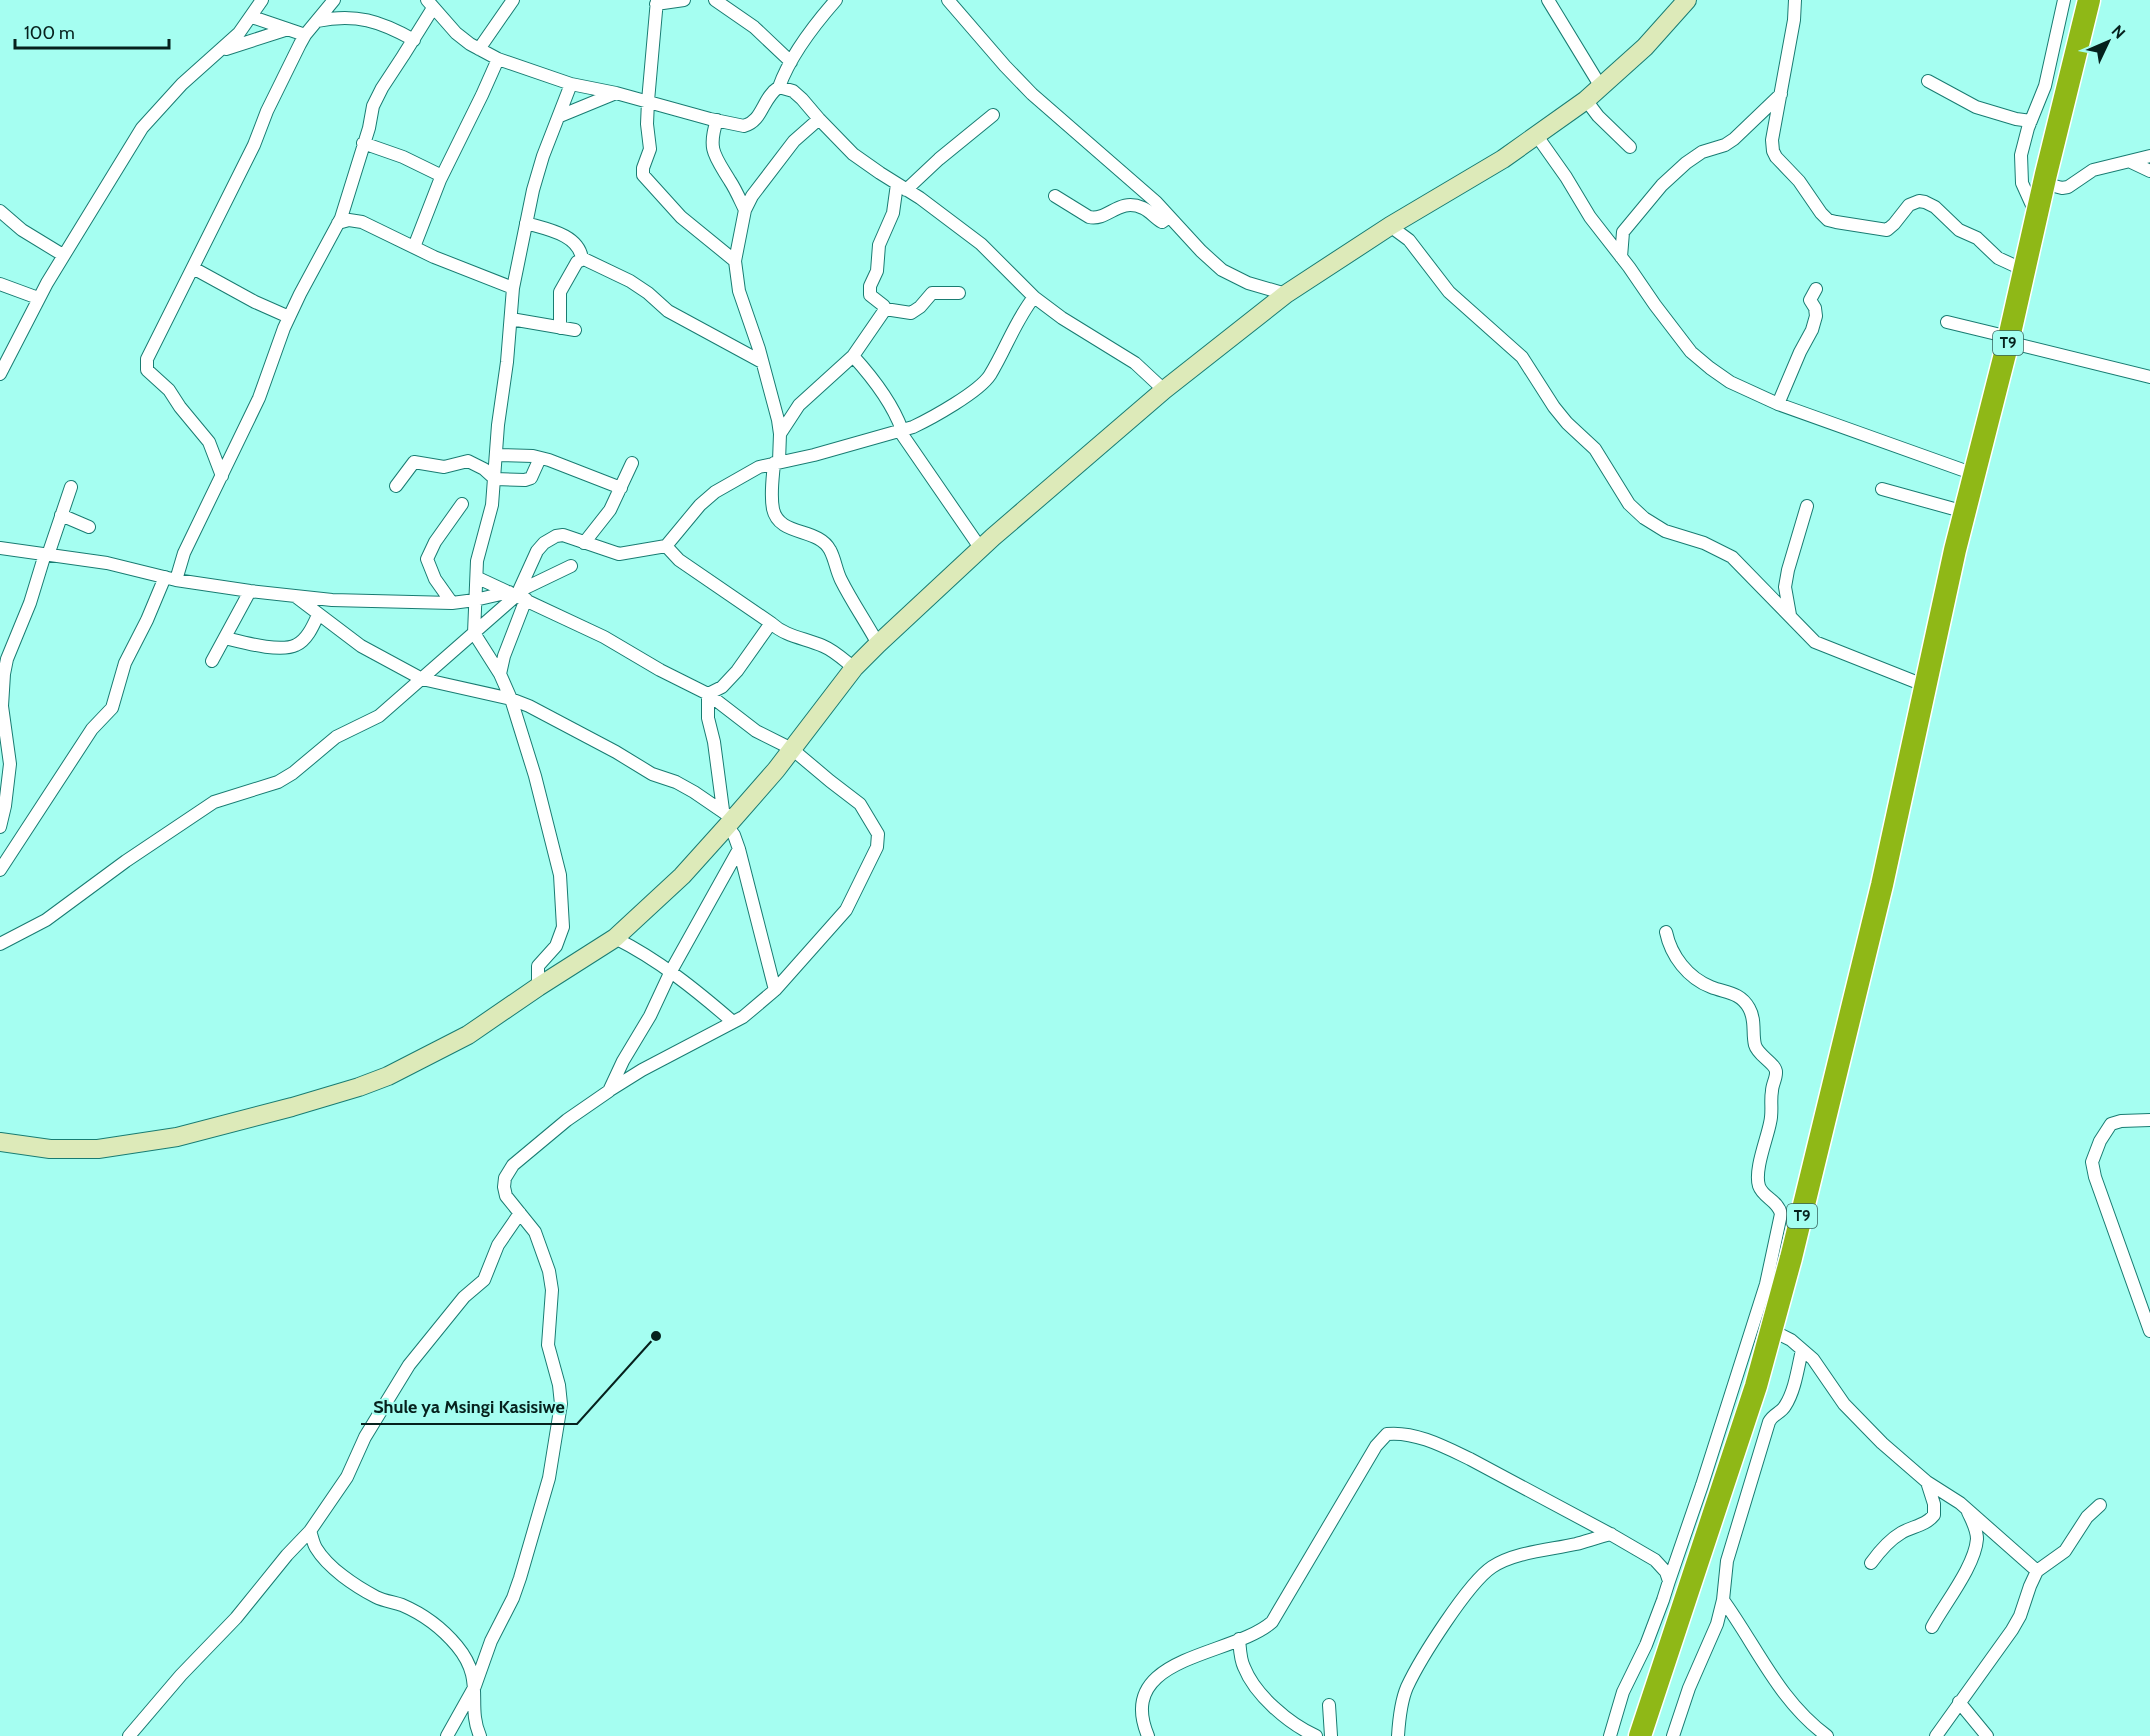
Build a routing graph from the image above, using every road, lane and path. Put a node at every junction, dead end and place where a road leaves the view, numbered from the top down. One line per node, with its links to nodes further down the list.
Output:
1 (262, 0): 15 (street)
2 (334, 0): 16 (street)
3 (513, 0): 20 (street)
4 (684, 0): 13 (street)
5 (715, 0): 23 (street)
6 (836, 0): 23 (street)
7 (948, 0): 50 (street)
8 (1548, 0): 27 (street)
9 (1687, 0): 27 (street)
10 (1795, 0): 29 (street)
11 (2064, 0): 36 (street)
12 (2090, 0): 44 (highway, T9)
13 (657, 2): 30 (street)
14 (430, 3): 19 (street); 20 (street)
15 (252, 17): 17 (street); 21 (street)
16 (317, 21): 18 (street); 19 (street)
17 (288, 29): 18 (street); 21 (street)
18 (305, 35): 59 (street)
19 (414, 40): 38 (street)
20 (479, 49): 22 (street)
21 (222, 50): 55 (street)
22 (498, 59): 25 (street); 43 (street)
23 (791, 63): 26 (street)
24 (1928, 81): 36 (street)
25 (572, 84): 28 (street); 33 (street)
26 (779, 87): 34 (street); 35 (street)
27 (1601, 87): 31 (street)
28 (616, 93): 30 (street); 33 (street)
29 (1781, 94): 56 (street); 60 (street)
30 (648, 100): 35 (street); 58 (street)
31 (1586, 100): 37 (street); 39 (street)
32 (993, 115): 45 (street)
33 (560, 116): 52 (street)
34 (819, 119): 45 (street); 47 (street)
35 (717, 120): 47 (street)
36 (2031, 121): 49 (street)
37 (1537, 136): 53 (street); 56 (street)
38 (363, 143): 43 (street); 51 (street)
39 (1630, 147)
40 (2150, 156): 41 (street)
41 (2131, 162): 42 (street); 44 (street)
42 (2150, 171)
43 (442, 176): 54 (street)
44 (2043, 183): 49 (highway, T9)
45 (901, 187): 66 (street); 68 (street)
46 (1056, 196): 50 (street)
47 (745, 210): 58 (street)
48 (0, 211): 55 (street)
49 (2036, 214): 60 (highway, T9)
50 (1169, 218): 65 (street)
51 (338, 223): 54 (street); 69 (street)
52 (526, 223): 57 (street); 62 (street)
53 (1390, 226): 65 (street); 113 (street)
54 (414, 247): 62 (street)
55 (63, 255): 67 (street)
56 (1622, 257): 80 (street)
57 (582, 259): 72 (street); 76 (street)
58 (735, 261): 76 (street)
59 (193, 268): 69 (street); 88 (street)
60 (2024, 270): 74 (highway, T9)
61 (0, 284): 67 (street)
62 (513, 288): 70 (street)
63 (1816, 289): 80 (street)
64 (960, 293): 68 (street)
65 (1286, 294): 79 (street)
66 (1034, 297): 79 (street); 81 (street)
67 (38, 298): 77 (street)
68 (885, 309): 75 (street)
69 (289, 317): 88 (street)
70 (511, 319): 72 (street); 83 (street)
71 (1947, 322): 74 (street)
72 (560, 328): 73 (street)
73 (575, 330)
74 (2008, 340): 78 (street); 87 (highway, T9)
75 (853, 356): 81 (street); 82 (street)
76 (762, 362): 82 (street)
77 (1, 371)
78 (2150, 377)
79 (1164, 390): 102 (street)
80 (1778, 404): 87 (street)
81 (901, 430): 85 (street); 102 (street)
82 (780, 434): 85 (street)
83 (497, 455): 84 (street); 89 (street)
84 (540, 458): 89 (street); 92 (street)
85 (776, 462): 100 (street); 117 (street)
86 (632, 463): 92 (street)
87 (1974, 474): 96 (highway, T9)
88 (222, 476): 105 (street)
89 (495, 479): 90 (street); 106 (street)
90 (396, 486)
91 (71, 487): 97 (street)
92 (621, 488): 99 (street)
93 (1882, 489): 96 (street)
94 (462, 504): 111 (street)
95 (1807, 506): 113 (street)
96 (1965, 512): 122 (highway, T9)
97 (61, 514): 98 (street); 103 (street)
98 (89, 527)
99 (584, 543): 100 (street); 108 (street)
100 (666, 546): 114 (street)
101 (0, 548): 103 (street)
102 (981, 549): 117 (street)
103 (46, 554): 105 (street); 127 (street)
104 (571, 566): 108 (street)
105 (170, 578): 107 (street); 129 (street)
106 (478, 578): 108 (street); 110 (street)
107 (250, 591): 109 (street); 116 (street)
108 (518, 594): 110 (street); 115 (street); 120 (street); 123 (street)
109 (295, 596): 111 (street); 112 (street)
110 (475, 600): 111 (street); 115 (street)
111 (452, 603)
112 (318, 615): 116 (street); 121 (street)
113 (1791, 619): 122 (street)
114 (771, 623): 119 (street); 123 (street)
115 (474, 633): 120 (street); 121 (street)
116 (225, 638): 118 (street)
117 (878, 644): 119 (street)
118 (212, 661)
119 (854, 669): 125 (street)
120 (500, 674): 124 (street)
121 (422, 679): 124 (street); 132 (street)
122 (1926, 686): 141 (highway, T9)
123 (708, 694): 125 (street); 126 (street)
124 (511, 699): 126 (street); 134 (street)
125 (792, 748): 126 (street); 135 (street)
126 (727, 818): 128 (street); 131 (street)
127 (0, 827)
128 (739, 849): 133 (street); 135 (street)
129 (0, 870)
130 (1666, 932): 151 (street)
131 (615, 938): 133 (street); 134 (street)
132 (0, 944)
133 (671, 971): 136 (street); 137 (street)
134 (538, 987): 139 (street)
135 (775, 990): 136 (street)
136 (733, 1022): 137 (street)
137 (609, 1091): 140 (street)
138 (2150, 1120): 142 (street)
139 (0, 1142)
140 (520, 1213): 147 (street); 155 (street)
141 (1772, 1330): 143 (street); 168 (highway, T9)
142 (2150, 1331)
143 (1802, 1350): 144 (street); 152 (street)
144 (1927, 1482): 146 (street); 149 (street)
145 (2100, 1505): 150 (street)
146 (1966, 1509): 150 (street); 153 (street)
147 (310, 1531): 155 (street); 159 (street)
148 (1611, 1534): 151 (street); 154 (street); 158 (street)
149 (1871, 1563)
150 (2037, 1571): 156 (street)
151 (1669, 1581): 167 (street)
152 (1723, 1600): 169 (street); 170 (street)
153 (1932, 1627)
154 (1239, 1639): 162 (street); 163 (street)
155 (475, 1686): 160 (street); 161 (street)
156 (1959, 1702): 171 (street); 172 (street)
157 (1329, 1705): 164 (street)
158 (1399, 1720): 165 (street); 166 (street)
159 (129, 1736)
160 (447, 1736)
161 (480, 1736)
162 (1148, 1736)
163 (1316, 1736)
164 (1331, 1736)
165 (1389, 1736)
166 (1398, 1736)
167 (1610, 1736)
168 (1640, 1736)
169 (1673, 1736)
170 (1827, 1736)
171 (1936, 1736)
172 (1988, 1736)

